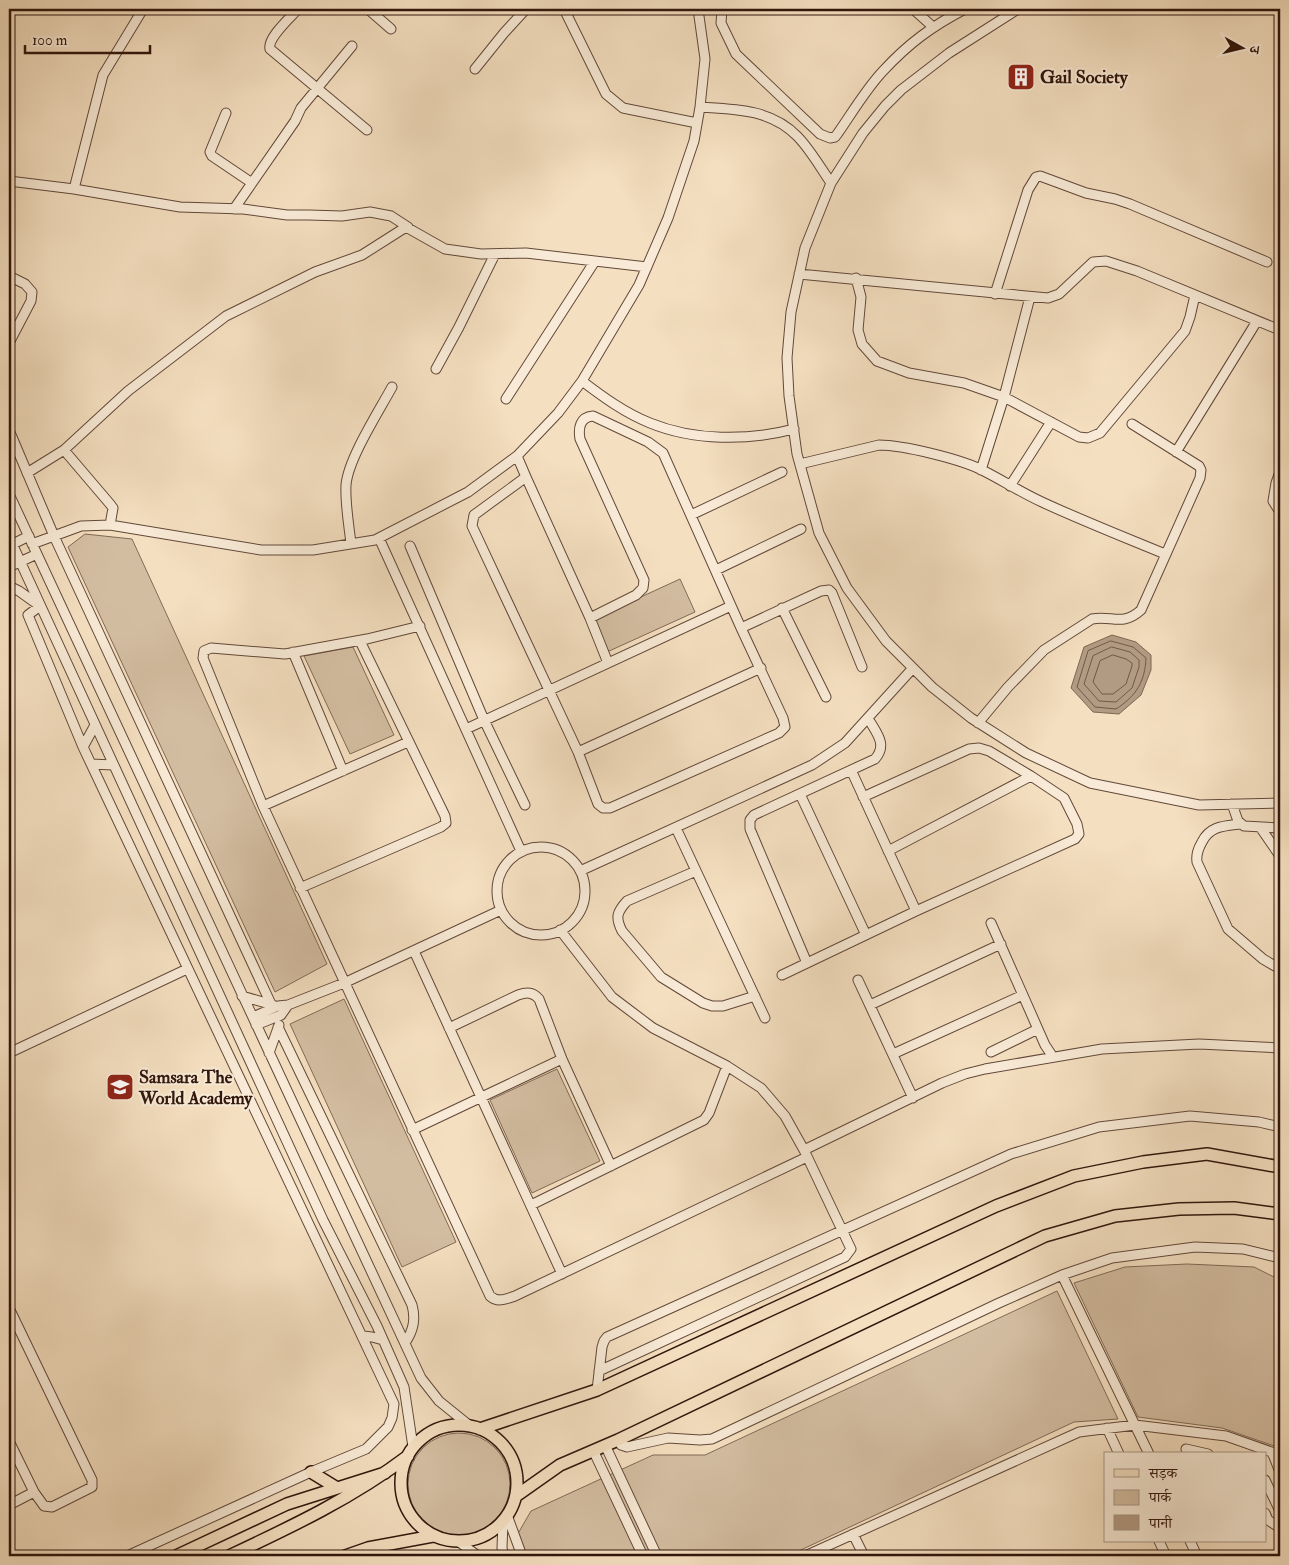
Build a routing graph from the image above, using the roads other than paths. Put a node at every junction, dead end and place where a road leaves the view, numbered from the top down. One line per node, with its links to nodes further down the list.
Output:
1 (143, 9): 23 (street)
2 (298, 9): 15 (street)
3 (368, 9): 12 (street)
4 (526, 9): 14 (street)
5 (564, 9): 18 (street)
6 (698, 9): 16 (street)
7 (722, 9): 11 (street)
8 (913, 9): 11 (street)
9 (1018, 9): 21 (street)
10 (957, 10): 11 (street)
11 (932, 26)
12 (392, 29)
13 (352, 46): 15 (street)
14 (475, 69)
15 (316, 88): 19 (street); 22 (street)
16 (700, 107): 18 (street); 21 (street)
17 (226, 113): 22 (street)
18 (697, 123): 29 (street)
19 (367, 130)
20 (9, 181): 23 (street)
21 (831, 182): 30 (street)
22 (252, 183): 24 (street)
23 (74, 189): 24 (street)
24 (234, 208): 25 (street)
25 (408, 227): 26 (street); 48 (street)
26 (495, 254): 27 (street); 39 (street)
27 (595, 261): 29 (street); 43 (street)
28 (1267, 262): 33 (street)
29 (647, 267): 40 (street)
30 (799, 274): 32 (street); 47 (street)
31 (9, 276): 38 (street)
32 (856, 278): 33 (street); 42 (street)
33 (995, 294): 35 (street)
34 (1195, 295): 35 (street); 36 (street); 44 (street)
35 (1030, 296): 42 (street)
36 (1258, 321): 37 (street); 49 (street)
37 (1280, 328)
38 (9, 343)
39 (436, 369)
40 (582, 381): 47 (street); 50 (street)
41 (392, 387): 67 (street)
42 (1004, 397): 44 (street); 52 (street)
43 (506, 399)
44 (1051, 422): 57 (street)
45 (1132, 424): 49 (street)
46 (9, 430): 55 (street)
47 (794, 430): 51 (street)
48 (64, 450): 55 (street); 61 (street)
49 (1176, 452): 70 (street)
50 (517, 456): 56 (street); 64 (street)
51 (800, 464): 52 (street); 86 (street)
52 (981, 470): 57 (street)
53 (782, 472): 60 (street)
54 (1280, 472): 59 (street)
55 (26, 473): 63 (street)
56 (526, 477): 78 (street); 87 (street)
57 (1010, 486): 70 (street)
58 (9, 494): 65 (street)
59 (1280, 512)
60 (692, 515): 73 (street); 78 (street)
61 (110, 525): 63 (street); 67 (street)
62 (801, 529): 73 (street)
63 (54, 536): 65 (street); 135 (street)
64 (380, 538): 67 (street); 79 (street)
65 (30, 540): 66 (street); 69 (street)
66 (10, 542): 71 (street)
67 (351, 544)
68 (410, 546): 90 (street)
69 (37, 554): 71 (street); 132 (street)
70 (1165, 554): 91 (street)
71 (20, 562): 72 (street); 75 (street)
72 (9, 567)
73 (716, 570): 76 (street)
74 (9, 586): 75 (street)
75 (40, 606): 92 (street); 95 (street)
76 (731, 606): 80 (street); 83 (street)
77 (782, 608): 80 (street); 84 (street); 88 (street)
78 (590, 618): 83 (street)
79 (420, 626): 81 (street); 93 (street)
80 (741, 628): 85 (street)
81 (360, 641): 82 (street); 94 (street)
82 (294, 652): 100 (street); 106 (street)
83 (608, 662): 87 (street)
84 (862, 667)
85 (761, 668): 96 (street); 96 (street)
86 (913, 668): 89 (street); 91 (street)
87 (550, 691): 90 (street); 96 (street)
88 (826, 697)
89 (868, 718): 99 (street); 110 (street)
90 (484, 720): 93 (street); 107 (street)
91 (978, 723): 105 (street)
92 (95, 725): 95 (street); 98 (street)
93 (466, 729): 113 (street)
94 (408, 742): 100 (street); 117 (street)
95 (83, 747): 97 (street)
96 (578, 752)
97 (91, 764): 98 (street); 126 (street)
98 (112, 765): 164 (street)
99 (851, 770): 102 (street); 103 (street)
100 (343, 771): 106 (street)
101 (1031, 776): 103 (street); 112 (street); 119 (street)
102 (800, 794): 122 (street); 125 (street)
103 (864, 797): 112 (street)
104 (1280, 803): 105 (street)
105 (1232, 804): 108 (street)
106 (263, 806): 117 (street)
107 (525, 806)
108 (1240, 824): 109 (street); 127 (street)
109 (1260, 827): 111 (street); 114 (street)
110 (676, 828): 115 (street); 116 (street)
111 (1280, 828)
112 (888, 851): 119 (street)
113 (521, 852): 115 (street); 118 (street)
114 (1280, 856)
115 (580, 871): 121 (street)
116 (696, 871): 133 (street); 133 (street)
117 (300, 888): 130 (street)
118 (501, 910): 121 (street); 124 (street)
119 (916, 911): 122 (street)
120 (991, 923): 123 (street)
121 (560, 930): 148 (street)
122 (866, 935): 125 (street)
123 (1001, 944): 131 (street); 134 (street)
124 (414, 951): 130 (street); 139 (street)
125 (807, 963): 128 (street)
126 (187, 969): 143 (street); 163 (street)
127 (1280, 969)
128 (782, 975)
129 (858, 980): 134 (street)
130 (344, 983): 135 (street); 152 (street)
131 (1023, 995): 140 (street); 145 (street)
132 (242, 996): 135 (street); 137 (street)
133 (755, 996): 136 (street)
134 (870, 1005): 145 (street)
135 (276, 1009): 137 (street); 138 (street)
136 (765, 1018)
137 (254, 1021): 144 (street)
138 (278, 1028): 144 (street); 165 (street)
139 (449, 1028): 147 (street); 149 (street)
140 (1038, 1029): 142 (street); 146 (street)
141 (1280, 1048): 146 (street)
142 (991, 1052)
143 (9, 1053)
144 (269, 1053): 165 (street)
145 (893, 1054): 150 (street)
146 (1053, 1057): 150 (street)
147 (562, 1059): 149 (street); 154 (street)
148 (727, 1066): 153 (street); 154 (street)
149 (481, 1097): 152 (street); 156 (street)
150 (913, 1098): 153 (street)
151 (1280, 1127): 158 (street)
152 (412, 1130): 160 (street)
153 (806, 1153): 158 (street); 160 (street)
154 (611, 1166): 156 (street)
155 (1280, 1167): 167 (main road)
156 (531, 1205): 160 (street)
157 (1280, 1214): 171 (main road)
158 (843, 1229): 166 (street); 166 (street)
159 (1280, 1258): 161 (street)
160 (562, 1274)
161 (1062, 1275): 168 (street); 171 (street)
162 (9, 1308): 188 (street)
163 (362, 1336): 164 (street); 183 (street)
164 (383, 1340): 177 (street)
165 (405, 1344): 169 (street)
166 (599, 1371): 167 (street)
167 (597, 1390): 169 (main road)
168 (1135, 1425): 170 (street); 173 (street); 179 (street)
169 (475, 1427): 177 (main road); 189 (main road)
170 (1107, 1428): 178 (street); 195 (street)
171 (618, 1440): 174 (main road)
172 (9, 1441): 188 (street)
173 (1247, 1444): 181 (street); 182 (street)
174 (605, 1445): 176 (main road); 209 (street)
175 (1186, 1449): 180 (street)
176 (593, 1450): 189 (main road); 208 (street)
177 (411, 1452): 185 (main road); 196 (main road)
178 (1118, 1452)
179 (1148, 1452)
180 (1199, 1452)
181 (1251, 1452)
182 (1276, 1454): 184 (street)
183 (311, 1472): 187 (main road); 201 (street)
184 (1280, 1472)
185 (385, 1474): 187 (main road); 203 (main road)
186 (1266, 1482): 191 (street)
187 (337, 1488): 202 (main road)
188 (34, 1492): 190 (street)
189 (516, 1496): 193 (main road)
190 (9, 1505)
191 (1280, 1511)
192 (1266, 1515): 194 (street)
193 (505, 1519): 197 (main road); 206 (street); 207 (street)
194 (1280, 1528)
195 (853, 1534): 210 (street); 211 (street)
196 (433, 1536): 197 (main road); 200 (main road)
197 (459, 1542): 205 (street)
198 (1159, 1542): 212 (street)
199 (1190, 1542): 213 (street)
200 (359, 1554): 204 (main road)
201 (127, 1556)
202 (176, 1556)
203 (229, 1556)
204 (345, 1556)
205 (478, 1556)
206 (504, 1556)
207 (522, 1556)
208 (643, 1556)
209 (657, 1556)
210 (805, 1556)
211 (864, 1556)
212 (1166, 1556)
213 (1197, 1556)

